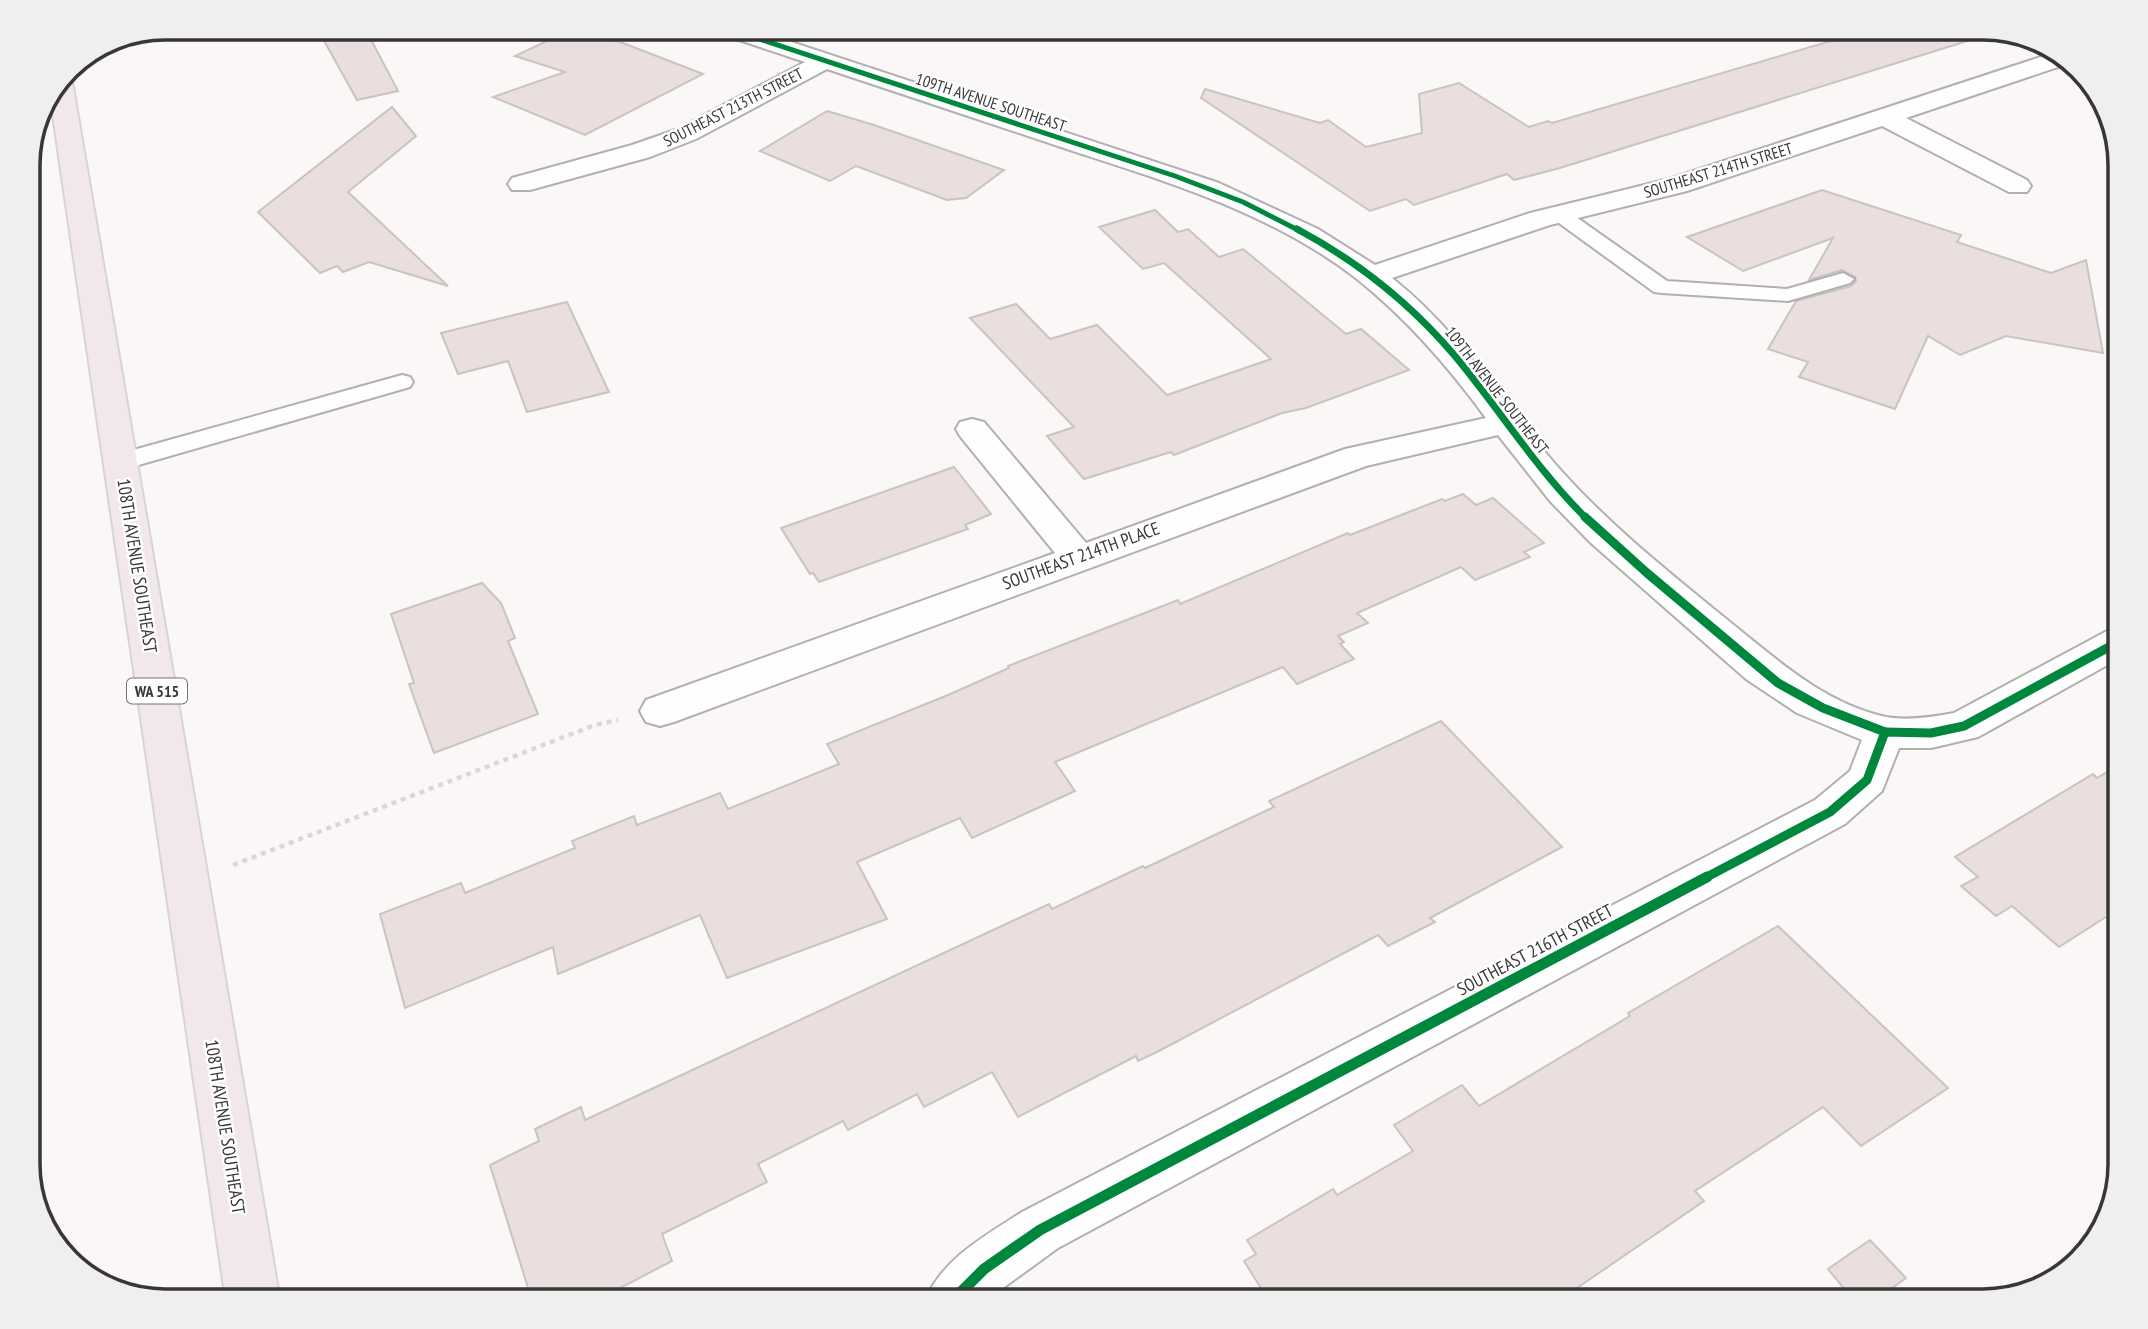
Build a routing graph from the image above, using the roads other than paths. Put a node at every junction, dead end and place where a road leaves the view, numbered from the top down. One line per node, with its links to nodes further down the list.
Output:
1 (760, 40): 3 (street, 109TH AVENUE SOUTHEAST)
2 (2052, 61): 5 (street, SOUTHEAST 214TH STREET)
3 (823, 62): 6 (street, SOUTHEAST 213TH STREET); 9 (street, 109TH AVENUE SOUTHEAST)
4 (62, 95): 14 (main road, 108TH AVENUE SOUTHEAST / WA 515)
5 (1885, 117): 7 (street); 8 (street, SOUTHEAST 214TH STREET)
6 (521, 184)
7 (2018, 186)
8 (1559, 214): 9 (street, SOUTHEAST 214TH STREET); 10 (lane)
9 (1370, 276): 12 (street, 109TH AVENUE SOUTHEAST)
10 (1843, 279)
11 (402, 383): 14 (lane)
12 (1507, 423): 15 (street, SOUTHEAST 214TH PLACE); 18 (street, 109TH AVENUE SOUTHEAST)
13 (972, 429): 15 (street)
14 (121, 462): 19 (main road, 108TH AVENUE SOUTHEAST / WA 515)
15 (1078, 557): 17 (street, SOUTHEAST 214TH PLACE)
16 (2107, 648): 18 (street)
17 (660, 711)
18 (1885, 732): 20 (street, SOUTHEAST 216TH STREET)
19 (251, 1289)
20 (964, 1289)

